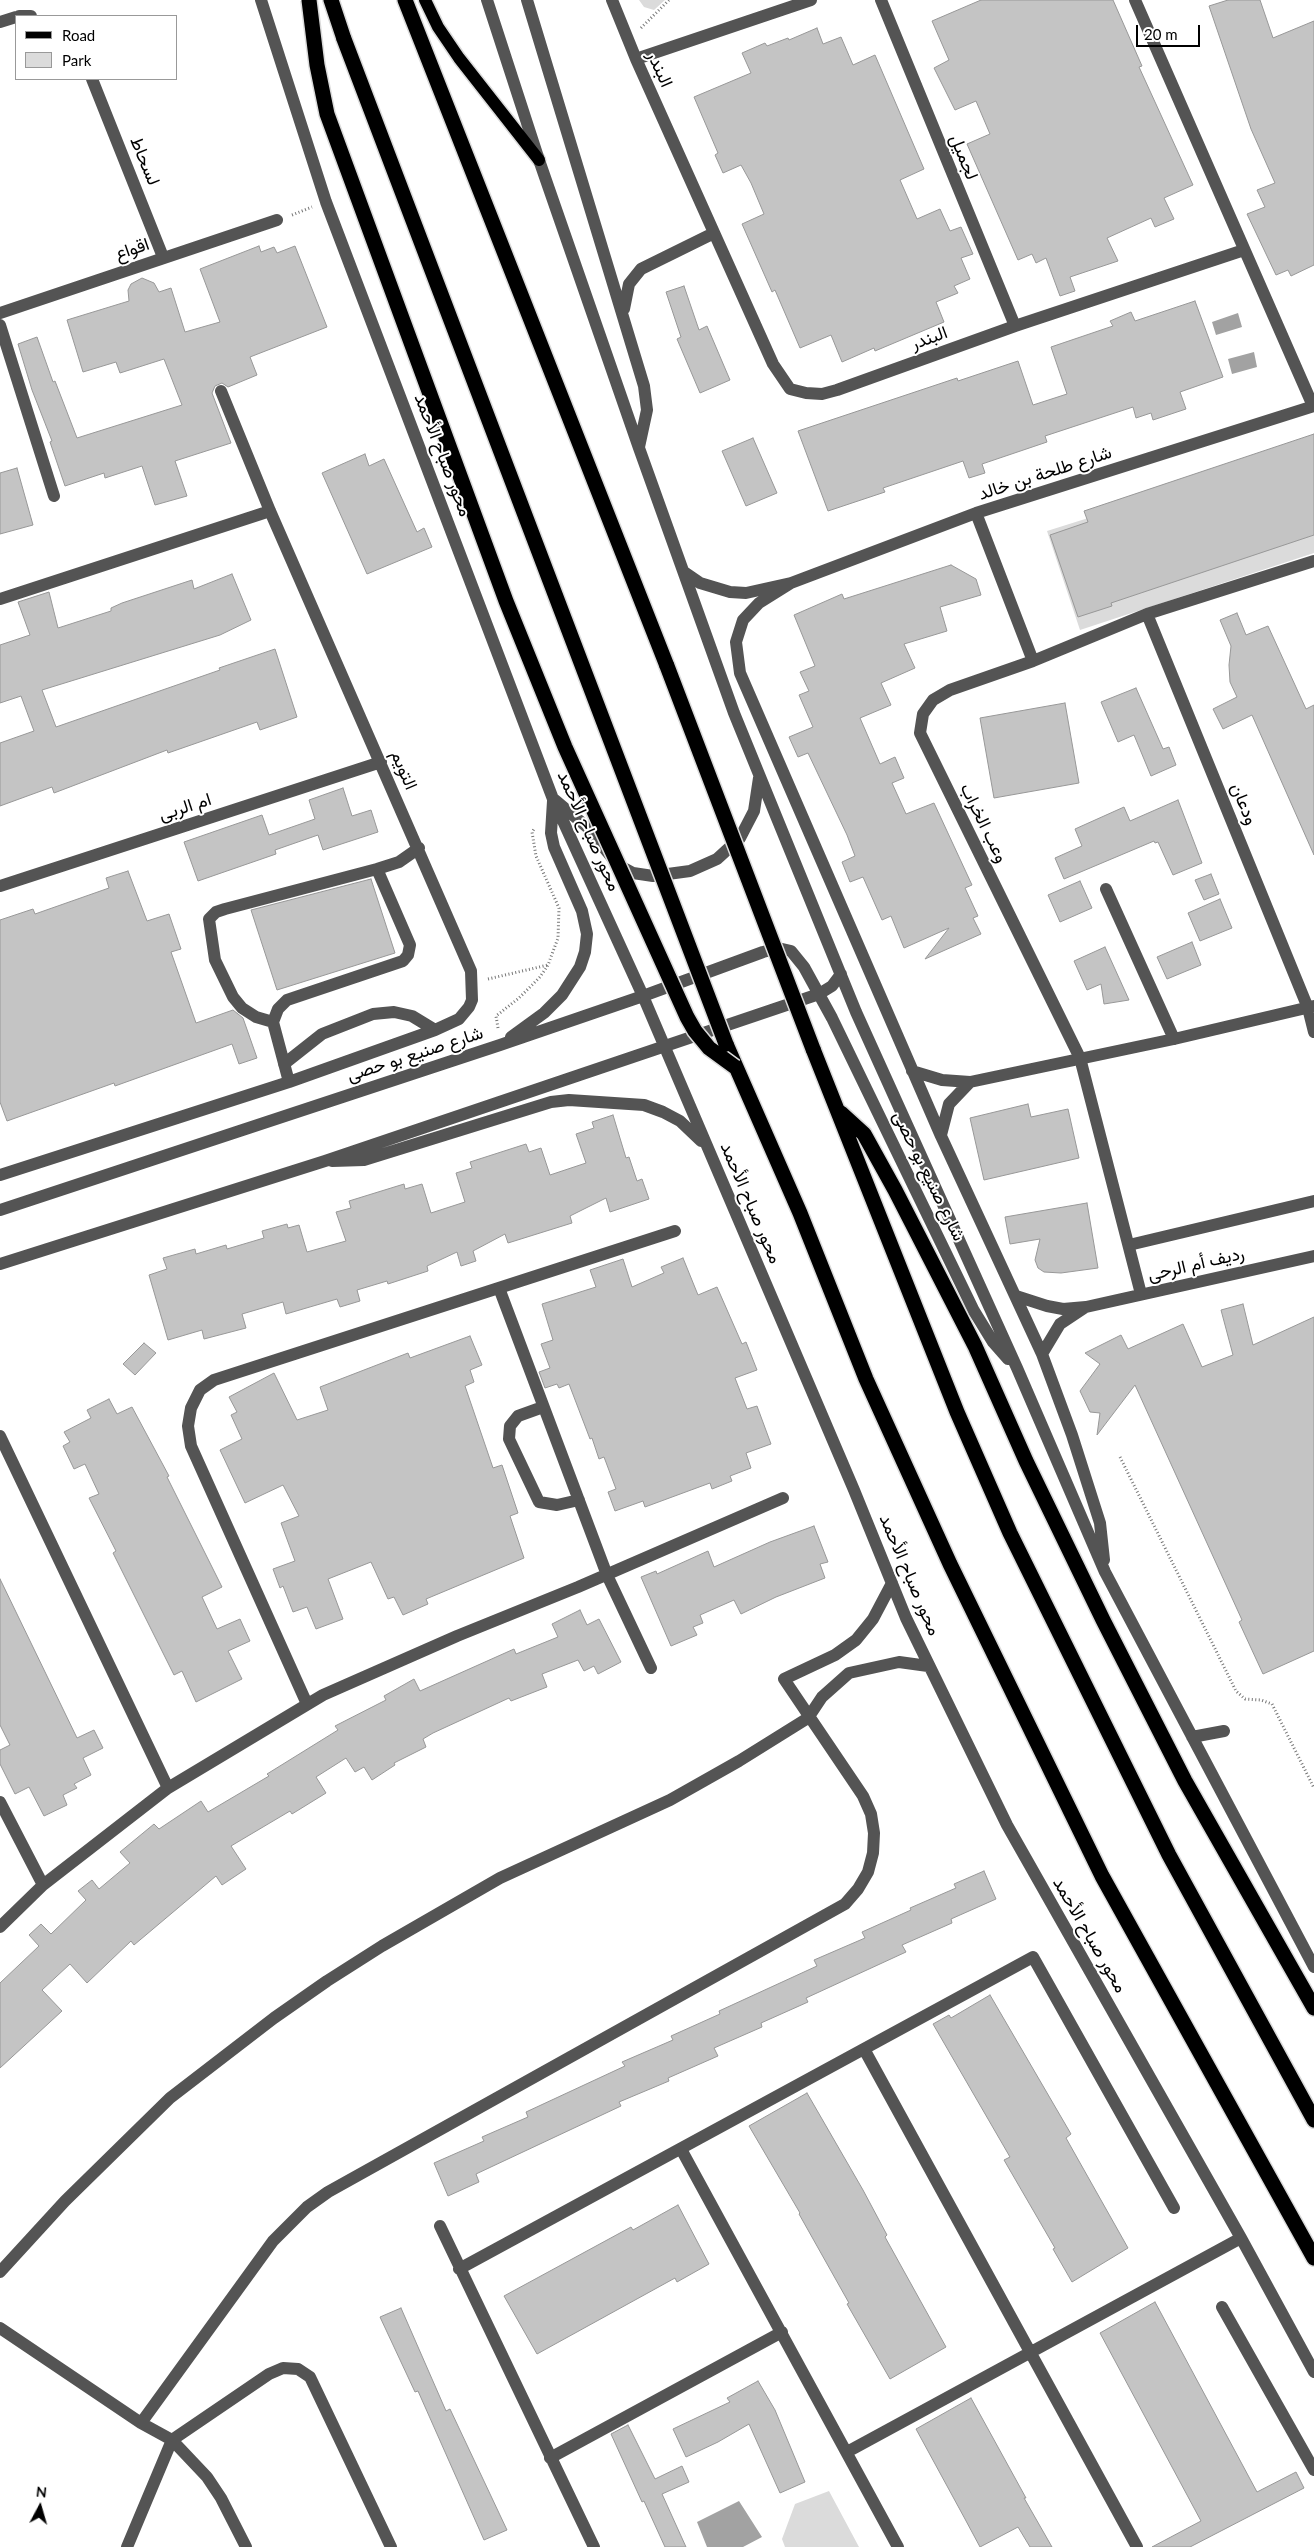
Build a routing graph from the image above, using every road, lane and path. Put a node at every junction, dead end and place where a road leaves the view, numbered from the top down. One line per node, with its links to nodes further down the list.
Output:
1 (261, 0): 20 (street, محور صباح الأحمد)
2 (309, 0): 63 (highway, bridge)
3 (331, 0): 63 (highway, bridge)
4 (405, 0): 67 (highway, bridge)
5 (424, 0): 19 (main road)
6 (487, 0): 19 (street)
7 (527, 0): 26 (street)
8 (612, 0): 16 (street, البندر)
9 (669, 0): 16 (path)
10 (811, 0): 13 (street)
11 (881, 0): 28 (street, لجميل)
12 (1135, 0): 23 (street)
13 (792, 3): 17 (street)
14 (15, 18): 15 (street)
15 (0, 22)
16 (629, 42): 17 (street, البندر)
17 (636, 58): 22 (street, البندر)
18 (92, 80): 24 (street, لسحاط)
19 (539, 160): 31 (street)
20 (326, 202): 21 (path); 43 (street, محور صباح الأحمد)
21 (277, 220): 24 (street, اقواع)
22 (714, 232): 26 (street); 28 (street, البندر)
23 (1244, 250): 28 (street, البندر); 30 (street)
24 (163, 257): 25 (street, اقواع)
25 (0, 312)
26 (624, 314): 31 (street)
27 (0, 325): 32 (street)
28 (1015, 326)
29 (221, 391): 33 (street, التويم)
30 (1313, 406): 34 (street, شارع طلحة بن خالد)
31 (639, 448): 36 (street)
32 (54, 496)
33 (270, 512): 38 (street); 41 (street, التويم)
34 (976, 513): 37 (street, شارع طلحة بن خالد); 40 (street)
35 (1314, 561): 39 (street, وعب الخراب)
36 (684, 572): 37 (street, شارع طلحة بن خالد); 42 (street)
37 (791, 583): 64 (street, شارع طلحة بن خالد)
38 (0, 599)
39 (1147, 614): 40 (street, وعب الخراب); 54 (street, ودعان)
40 (1033, 661): 61 (street, وعب الخراب)
41 (382, 762): 45 (street, التويم); 47 (street, ام الربى)
42 (759, 777): 43 (street); 50 (street)
43 (553, 799): 53 (street, محور صباح الأحمد); 59 (street)
44 (537, 824): 49 (path)
45 (419, 848): 46 (street); 51 (street, التويم)
46 (377, 870): 55 (street); 55 (street)
47 (0, 886)
48 (1106, 889): 58 (street)
49 (548, 965): 51 (path); 59 (path)
50 (841, 974): 52 (street); 83 (street)
51 (473, 982): 56 (street, التويم)
52 (819, 994): 53 (street, شارع صنيع بو حصى); 60 (street); 83 (street, شارع صنيع بو حصى)
53 (642, 996): 59 (street, شارع صنيع بو حصى); 60 (street, محور صباح الأحمد)
54 (1311, 1007): 57 (street, ودعان); 58 (street)
55 (273, 1022): 62 (street)
56 (435, 1030): 62 (street); 65 (street, شارع صنيع بو حصى)
57 (1314, 1032)
58 (1174, 1039): 61 (street)
59 (500, 1045): 73 (street, شارع صنيع بو حصى)
60 (664, 1046): 69 (street, محور صباح الأحمد); 70 (street)
61 (1080, 1058): 66 (street); 75 (street, وعب الخراب)
62 (284, 1064): 65 (street)
63 (735, 1067): 111 (highway)
64 (912, 1071): 66 (street); 68 (street)
65 (289, 1082): 71 (street, شارع صنيع بو حصى)
66 (970, 1082): 68 (street)
67 (836, 1108): 104 (highway); 106 (highway)
68 (941, 1136): 80 (street)
69 (706, 1146): 70 (street); 91 (street, محور صباح الأحمد)
70 (325, 1161): 77 (street)
71 (0, 1175)
72 (1314, 1201): 75 (street)
73 (0, 1210)
74 (675, 1231): 78 (street)
75 (1129, 1245): 79 (street, وعب الخراب)
76 (1314, 1256): 79 (street, رديف أم الرحى)
77 (0, 1264)
78 (499, 1288): 84 (street); 94 (street)
79 (1141, 1294): 81 (street, رديف أم الرحى)
80 (1016, 1296): 81 (street, رديف أم الرحى); 82 (street)
81 (1086, 1307): 82 (street, رديف أم الرحى)
82 (1042, 1354): 89 (street)
83 (1016, 1368): 89 (street)
84 (544, 1407): 88 (street); 88 (street)
85 (0, 1436): 98 (street)
86 (1120, 1457): 99 (path)
87 (783, 1498): 90 (street)
88 (579, 1500): 90 (street)
89 (1105, 1572): 97 (street)
90 (606, 1575): 93 (street); 94 (street)
91 (892, 1582): 92 (street, محور صباح الأحمد); 95 (street)
92 (928, 1666): 95 (street); 110 (street, محور صباح الأحمد)
93 (651, 1668)
94 (308, 1704): 98 (street)
95 (808, 1718): 113 (street); 119 (street)
96 (1224, 1731): 97 (street)
97 (1192, 1738): 103 (street)
98 (168, 1788): 101 (street)
99 (1314, 1788)
100 (0, 1802): 101 (street)
101 (43, 1885): 102 (street)
102 (0, 1927)
103 (1314, 1967)
104 (1314, 2008)
105 (864, 2049): 107 (street); 108 (street); 117 (street)
106 (1314, 2120)
107 (681, 2149): 112 (street); 116 (street)
108 (1174, 2208)
109 (440, 2226): 112 (street)
110 (1241, 2238): 117 (street); 118 (street, محور صباح الأحمد)
111 (1314, 2258)
112 (459, 2270): 122 (street)
113 (0, 2272)
114 (1222, 2306): 123 (street)
115 (0, 2328): 119 (street)
116 (782, 2332): 121 (street); 122 (street)
117 (1029, 2353): 121 (street); 129 (street)
118 (1314, 2372)
119 (141, 2423): 120 (street)
120 (172, 2440): 124 (street); 125 (street); 126 (street)
121 (847, 2452): 128 (street)
122 (550, 2458): 127 (street)
123 (1314, 2470)
124 (127, 2547)
125 (246, 2547)
126 (391, 2547)
127 (594, 2547)
128 (898, 2547)
129 (1137, 2547)

